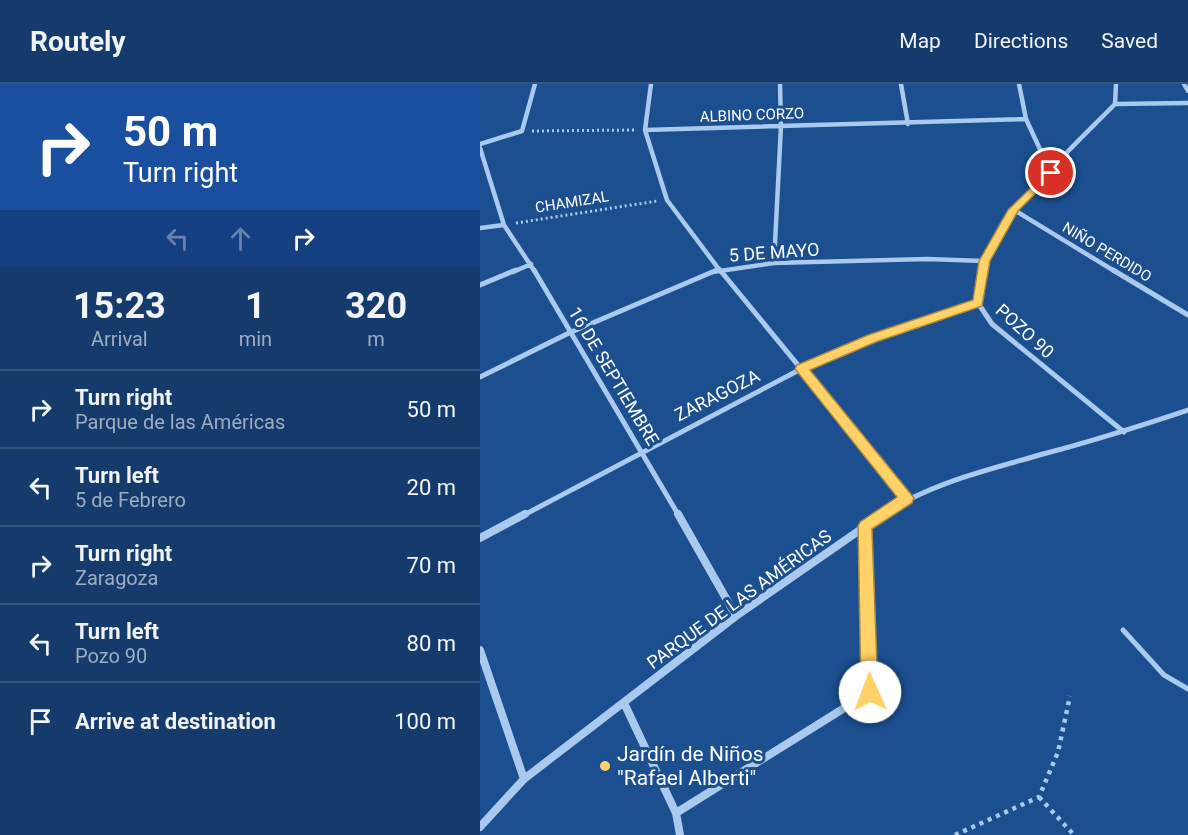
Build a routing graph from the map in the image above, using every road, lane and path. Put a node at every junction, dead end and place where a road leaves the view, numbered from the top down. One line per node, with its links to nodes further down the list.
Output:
1 (536, 84): 15 (street)
2 (651, 84): 14 (street)
3 (780, 84): 13 (street)
4 (901, 84): 12 (street)
5 (1019, 84): 11 (street)
6 (1116, 84): 10 (street)
7 (1184, 84): 8 (street)
8 (1188, 91)
9 (1188, 103): 10 (street)
10 (1115, 104): 17 (street, POZO 90)
11 (1026, 119): 12 (street, ALBINO CORZO); 17 (street)
12 (908, 124): 13 (street, ALBINO CORZO)
13 (781, 126): 14 (street, ALBINO CORZO); 23 (street)
14 (645, 130): 15 (path); 18 (street)
15 (522, 131): 16 (street)
16 (480, 146): 20 (street, 16 DE SEPTIEMBRE)
17 (1051, 173): 19 (street, POZO 90)
18 (667, 200): 20 (path, CHAMIZAL); 25 (street)
19 (1014, 210): 22 (street, POZO 90); 28 (street, NIÑO PERDIDO)
20 (504, 225): 21 (street); 24 (street, 16 DE SEPTIEMBRE)
21 (480, 228)
22 (984, 261): 23 (street, 5 DE MAYO); 27 (street, POZO 90)
23 (774, 263): 25 (street, 5 DE MAYO)
24 (531, 264): 26 (street); 29 (street, 16 DE SEPTIEMBRE)
25 (720, 269): 29 (street, 5 DE MAYO); 30 (street)
26 (480, 285)
27 (978, 303): 30 (street, ZARAGOZA); 33 (street, POZO 90)
28 (1188, 315)
29 (569, 333): 31 (street, 5 DE MAYO); 34 (street, 16 DE SEPTIEMBRE)
30 (801, 369): 34 (street, ZARAGOZA); 35 (street)
31 (480, 377)
32 (1188, 410): 33 (street, PARQUE DE LAS AMÉRICAS)
33 (1124, 432): 35 (street, PARQUE DE LAS AMÉRICAS)
34 (642, 451): 37 (street, ZARAGOZA); 38 (street, 16 DE SEPTIEMBRE)
35 (907, 498): 36 (street, PARQUE DE LAS AMÉRICAS)
36 (865, 526): 38 (street, PARQUE DE LAS AMÉRICAS); 46 (street)
37 (480, 538)
38 (736, 616): 43 (street, PARQUE DE LAS AMÉRICAS)
39 (1123, 630): 41 (lane)
40 (480, 650): 44 (street)
41 (1188, 689)
42 (1070, 696): 45 (path)
43 (624, 703): 44 (street, PARQUE DE LAS AMÉRICAS); 46 (street)
44 (524, 779): 47 (street, PARQUE DE LAS AMÉRICAS)
45 (1039, 797): 49 (path); 50 (path)
46 (676, 813): 48 (street)
47 (480, 827)
48 (680, 835)
49 (955, 835)
50 (1074, 835)

